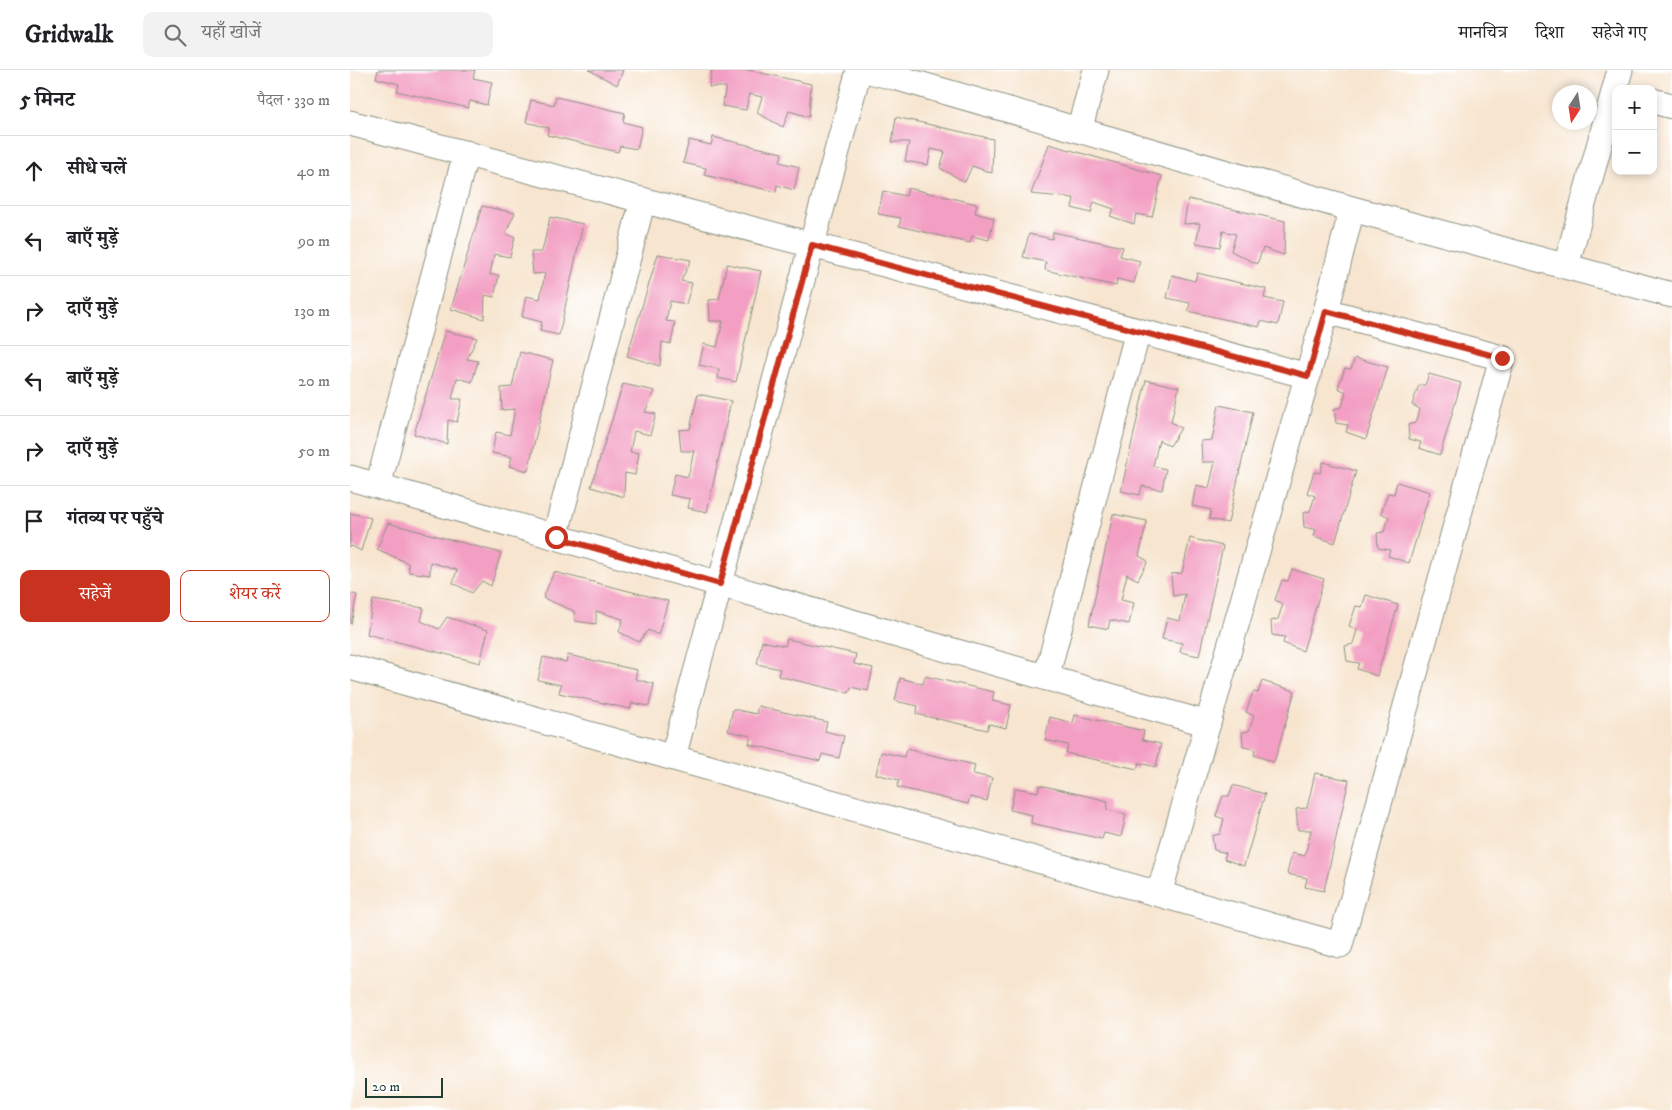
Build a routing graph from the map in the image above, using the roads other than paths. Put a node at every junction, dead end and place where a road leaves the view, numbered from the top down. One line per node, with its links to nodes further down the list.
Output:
1 (859, 70): 13 (street)
2 (865, 70): 4 (street)
3 (1096, 70): 9 (street)
4 (899, 74): 9 (street)
5 (1617, 84): 14 (street)
6 (1657, 102): 7 (street)
7 (1672, 106)
8 (350, 123): 10 (street)
9 (1079, 130): 12 (street)
10 (466, 153): 11 (street); 20 (street)
11 (643, 200): 13 (street); 21 (street)
12 (1352, 209): 14 (street); 16 (street)
13 (812, 245): 17 (street); 22 (street)
14 (1566, 266): 15 (street)
15 (1672, 295)
16 (1326, 311): 18 (street); 27 (street)
17 (1138, 331): 18 (street); 24 (street)
18 (1308, 376): 25 (street)
19 (350, 478): 20 (street)
20 (378, 486): 21 (street)
21 (556, 537): 22 (street)
22 (720, 584): 24 (street); 26 (street)
23 (350, 667): 26 (street)
24 (1046, 678): 25 (street)
25 (1208, 724): 27 (street)
26 (672, 757): 27 (street)
27 (1159, 894)

